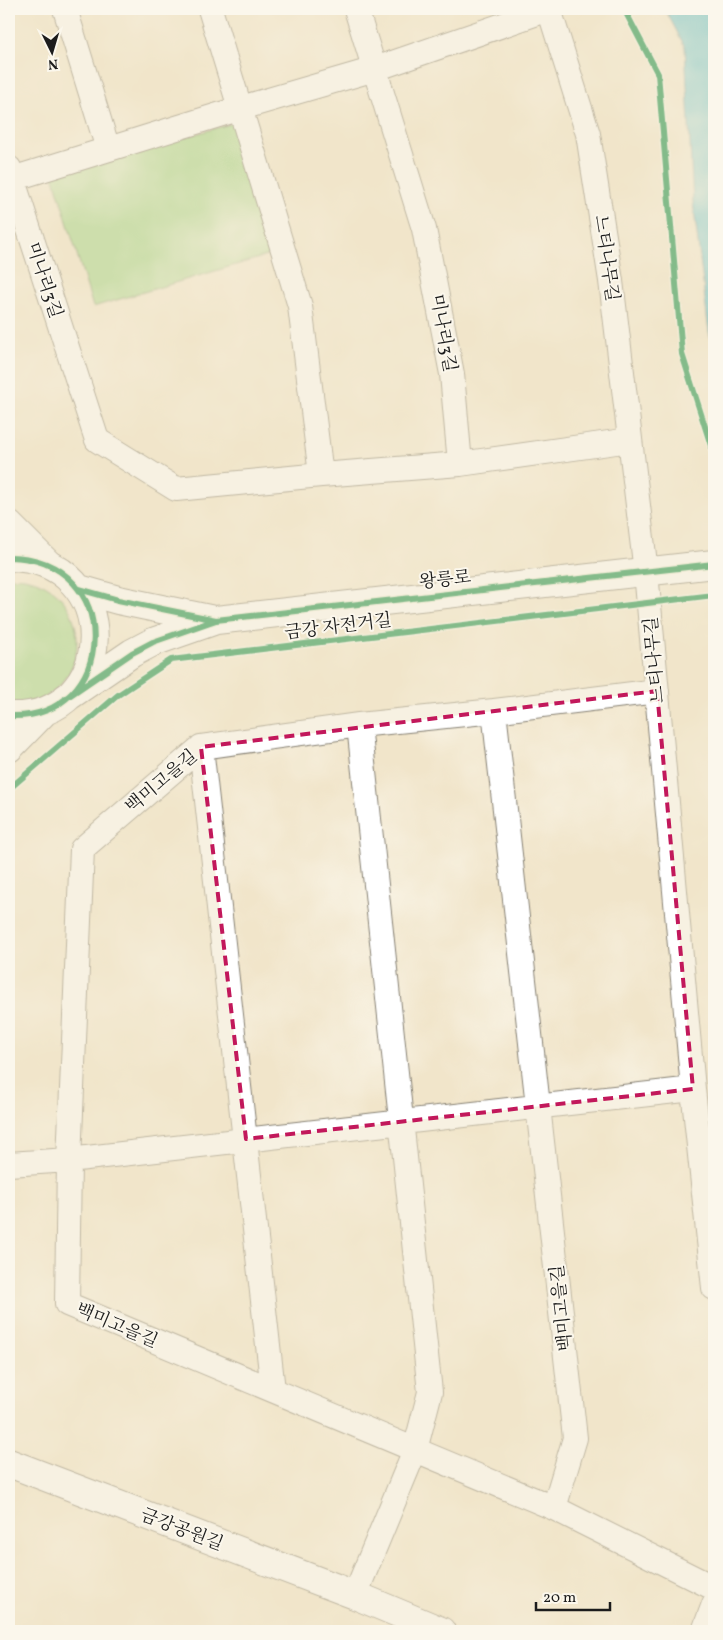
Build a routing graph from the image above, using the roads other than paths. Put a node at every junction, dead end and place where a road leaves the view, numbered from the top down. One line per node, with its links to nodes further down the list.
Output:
1 (65, 9): 7 (street)
2 (210, 9): 6 (street)
3 (356, 9): 5 (street)
4 (549, 9): 5 (street, 미나리3길); 9 (street, 느티나무길)
5 (375, 69): 6 (street, 미나리3길); 10 (street, 미나리3길)
6 (240, 108): 7 (street, 미나리3길); 11 (street)
7 (108, 148): 8 (street, 미나리3길)
8 (10, 176): 11 (street, 미나리3길)
9 (630, 440): 10 (street); 16 (street, 느티나무길)
10 (460, 464): 11 (street, 미나리3길)
11 (321, 476)
12 (9, 525): 14 (main road)
13 (9, 557): 14 (main road)
14 (48, 564): 17 (main road)
15 (714, 564): 16 (main road, 왕릉로)
16 (646, 572): 18 (main road, 왕릉로); 19 (street, 느티나무길)
17 (79, 589): 18 (main road); 20 (main road)
18 (216, 620): 20 (main road)
19 (657, 691): 21 (street); 26 (street, 느티나무길)
20 (56, 705): 22 (main road); 25 (main road)
21 (494, 711): 23 (street); 27 (street, 백미고을길)
22 (9, 716)
23 (359, 725): 24 (street); 28 (street)
24 (201, 747): 29 (street, 백미고을길); 30 (street, 백미고을길)
25 (9, 748)
26 (693, 1089): 27 (street); 32 (street, 느티나무길)
27 (539, 1106): 28 (street); 36 (street, 백미고을길)
28 (402, 1122): 29 (street); 34 (street)
29 (246, 1139): 30 (street); 33 (street, 백미고을길)
30 (69, 1160): 31 (street); 33 (street, 백미고을길)
31 (9, 1164)
32 (714, 1288)
33 (273, 1390): 34 (street, 백미고을길)
34 (415, 1450): 36 (street, 백미고을길); 38 (street)
35 (9, 1463): 38 (main road, 금강공원길)
36 (554, 1508): 37 (street, 백미고을길)
37 (714, 1588)
38 (354, 1595): 40 (main road, 금강공원길)
39 (714, 1604): 41 (street)
40 (441, 1631)
41 (704, 1631)

